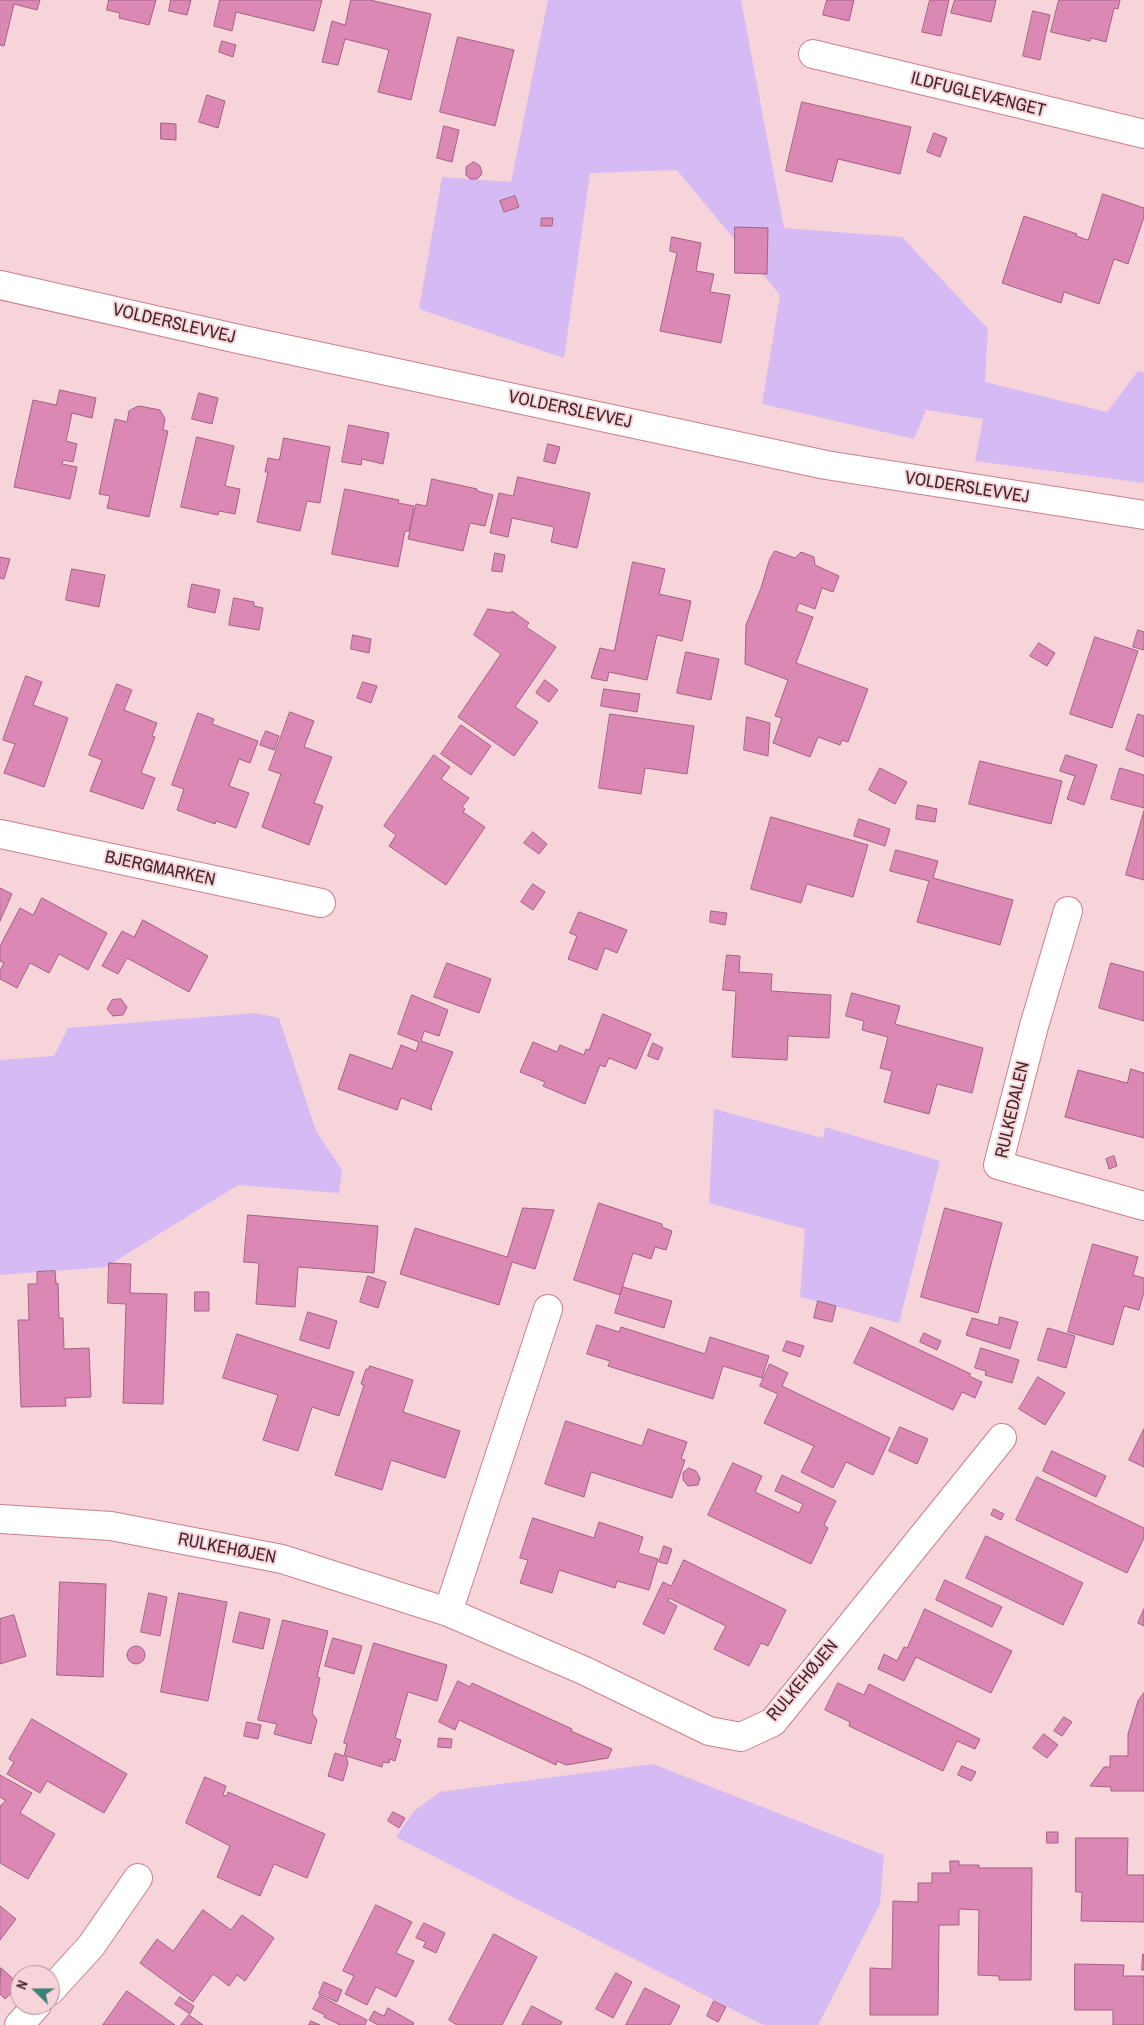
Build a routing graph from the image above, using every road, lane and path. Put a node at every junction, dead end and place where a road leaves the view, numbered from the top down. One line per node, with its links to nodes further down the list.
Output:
1 (813, 54): 2 (street, ILDFUGLEVÆNGET)
2 (1144, 134)
3 (0, 284): 4 (street, VOLDERSLEVVEJ)
4 (1144, 515)
5 (0, 834): 6 (street, BJERGMARKEN)
6 (321, 903)
7 (1068, 911): 8 (street, RULKEDALEN)
8 (1144, 1206)
9 (548, 1310): 12 (street)
10 (1002, 1438): 12 (street, RULKEHØJEN)
11 (0, 1519): 12 (street, RULKEHØJEN)
12 (448, 1612)
13 (138, 1878): 14 (street)
14 (60, 1980)
15 (28, 2015): 16 (street)
16 (19, 2025)

